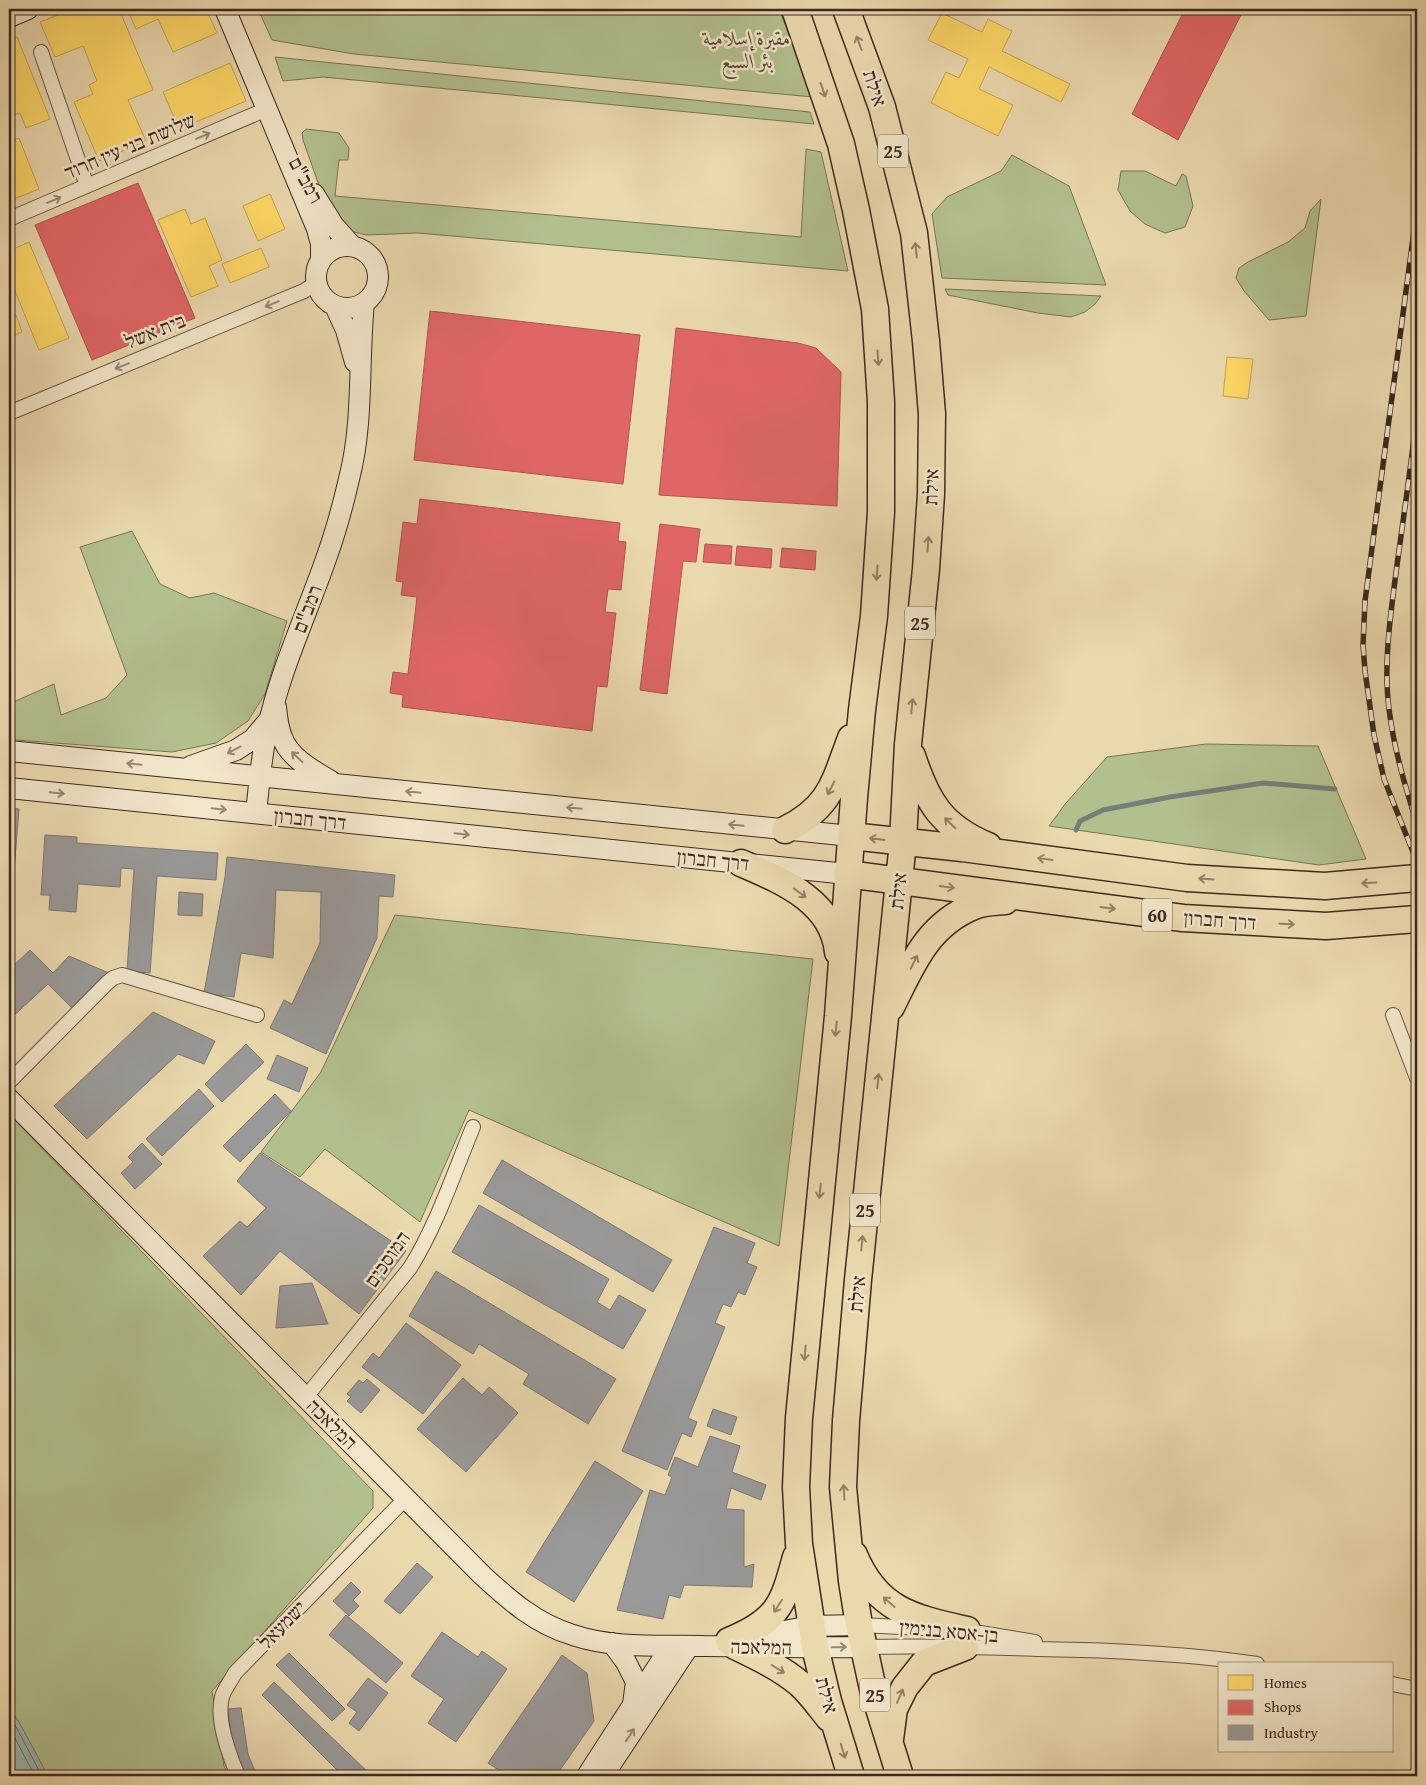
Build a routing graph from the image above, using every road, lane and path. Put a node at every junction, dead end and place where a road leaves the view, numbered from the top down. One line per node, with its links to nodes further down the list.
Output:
1 (28, 9): 5 (street)
2 (225, 9): 7 (street, רמב"ם)
3 (795, 9): 18 (highway, אילת / 25, one-way to 18)
4 (846, 9): 19 (highway, אילת / 25, one-way to 4)
5 (9, 17)
6 (41, 52): 8 (street)
7 (267, 109): 8 (street, שלושת בני עין חרוד, one-way to 7); 10 (street, רמב"ם); 11 (street, רמב"ם)
8 (87, 186): 9 (street, שלושת בני עין חרוד, one-way to 8)
9 (9, 219)
10 (352, 246): 11 (street); 13 (street)
11 (321, 258): 12 (street)
12 (316, 283): 14 (street); 16 (street, בית אשל, one-way to 16)
13 (364, 303): 14 (street); 15 (street, רמב"ם)
14 (335, 306): 15 (street, רמב"ם)
15 (360, 406): 17 (street, רמב"ם)
16 (9, 414)
17 (272, 710): 21 (street, one-way to 21); 22 (street, רמב"ם); 23 (street, one-way to 17)
18 (862, 710): 26 (highway, one-way to 26); 27 (highway, אילת / 25)
19 (908, 744): 28 (highway, אילת / 25); 29 (highway, one-way to 19)
20 (9, 751): 21 (street, דרך חברון, one-way to 20)
21 (183, 768): 22 (street, דרך חברון)
22 (260, 776): 23 (street, דרך חברון); 25 (street, רמב"ם)
23 (338, 784): 26 (street, דרך חברון, one-way to 23)
24 (9, 788): 25 (street, דרך חברון, one-way to 25)
25 (256, 813): 30 (street, דרך חברון, one-way to 30)
26 (784, 830): 27 (street, דרך חברון)
27 (851, 836): 28 (highway, דרך חברון / 60, one-way to 27); 31 (highway, אילת / 25)
28 (903, 842): 29 (highway, דרך חברון / 60); 33 (highway, אילת / 25)
29 (1008, 854): 32 (highway, דרך חברון / 60, one-way to 29)
30 (741, 863): 31 (street, דרך חברון); 36 (highway, one-way to 36)
31 (847, 874): 33 (highway, דרך חברון / 60); 36 (highway, אילת / 25)
32 (1417, 878)
33 (899, 880): 34 (highway, דרך חברון / 60, one-way to 34); 39 (highway, אילת / 25)
34 (1027, 898): 35 (highway, דרך חברון / 60, one-way to 35); 39 (highway, one-way to 34)
35 (1417, 919)
36 (840, 981): 47 (highway, אילת / 25, one-way to 47)
37 (257, 1015): 41 (street)
38 (1393, 1015): 40 (street)
39 (884, 1021): 46 (highway, אילת / 25, one-way to 39)
40 (1417, 1078)
41 (9, 1082)
42 (9, 1098): 44 (street, המלאכה)
43 (473, 1127): 44 (street, המוסכים)
44 (306, 1397): 45 (street, המלאכה)
45 (406, 1498): 51 (street, המלאכה); 59 (street, ישמעאל)
46 (848, 1541): 48 (highway, אילת / 25); 50 (highway, one-way to 46)
47 (799, 1544): 49 (highway, אילת / 25); 52 (highway, one-way to 52)
48 (861, 1636): 49 (street, בן-אסא בנימין); 50 (street, בן-אסא בנימין); 50 (street, בן-אסא בנימין); 58 (highway, אילת / 25)
49 (813, 1637): 52 (street, המלאכה); 57 (highway, אילת / 25)
50 (966, 1639): 53 (street, בן-אסא בנימין); 58 (highway, one-way to 50)
51 (612, 1643): 52 (street, המלאכה); 56 (street)
52 (706, 1645): 56 (street); 57 (highway, one-way to 57); 61 (street, one-way to 52)
53 (1237, 1662)
54 (1394, 1684): 55 (street)
55 (1417, 1688)
56 (634, 1704): 60 (street)
57 (836, 1726): 62 (highway, אילת / 25, one-way to 62)
58 (889, 1743): 63 (highway, אילת / 25)
59 (238, 1776)
60 (587, 1776)
61 (603, 1776)
62 (851, 1776)
63 (900, 1776)

